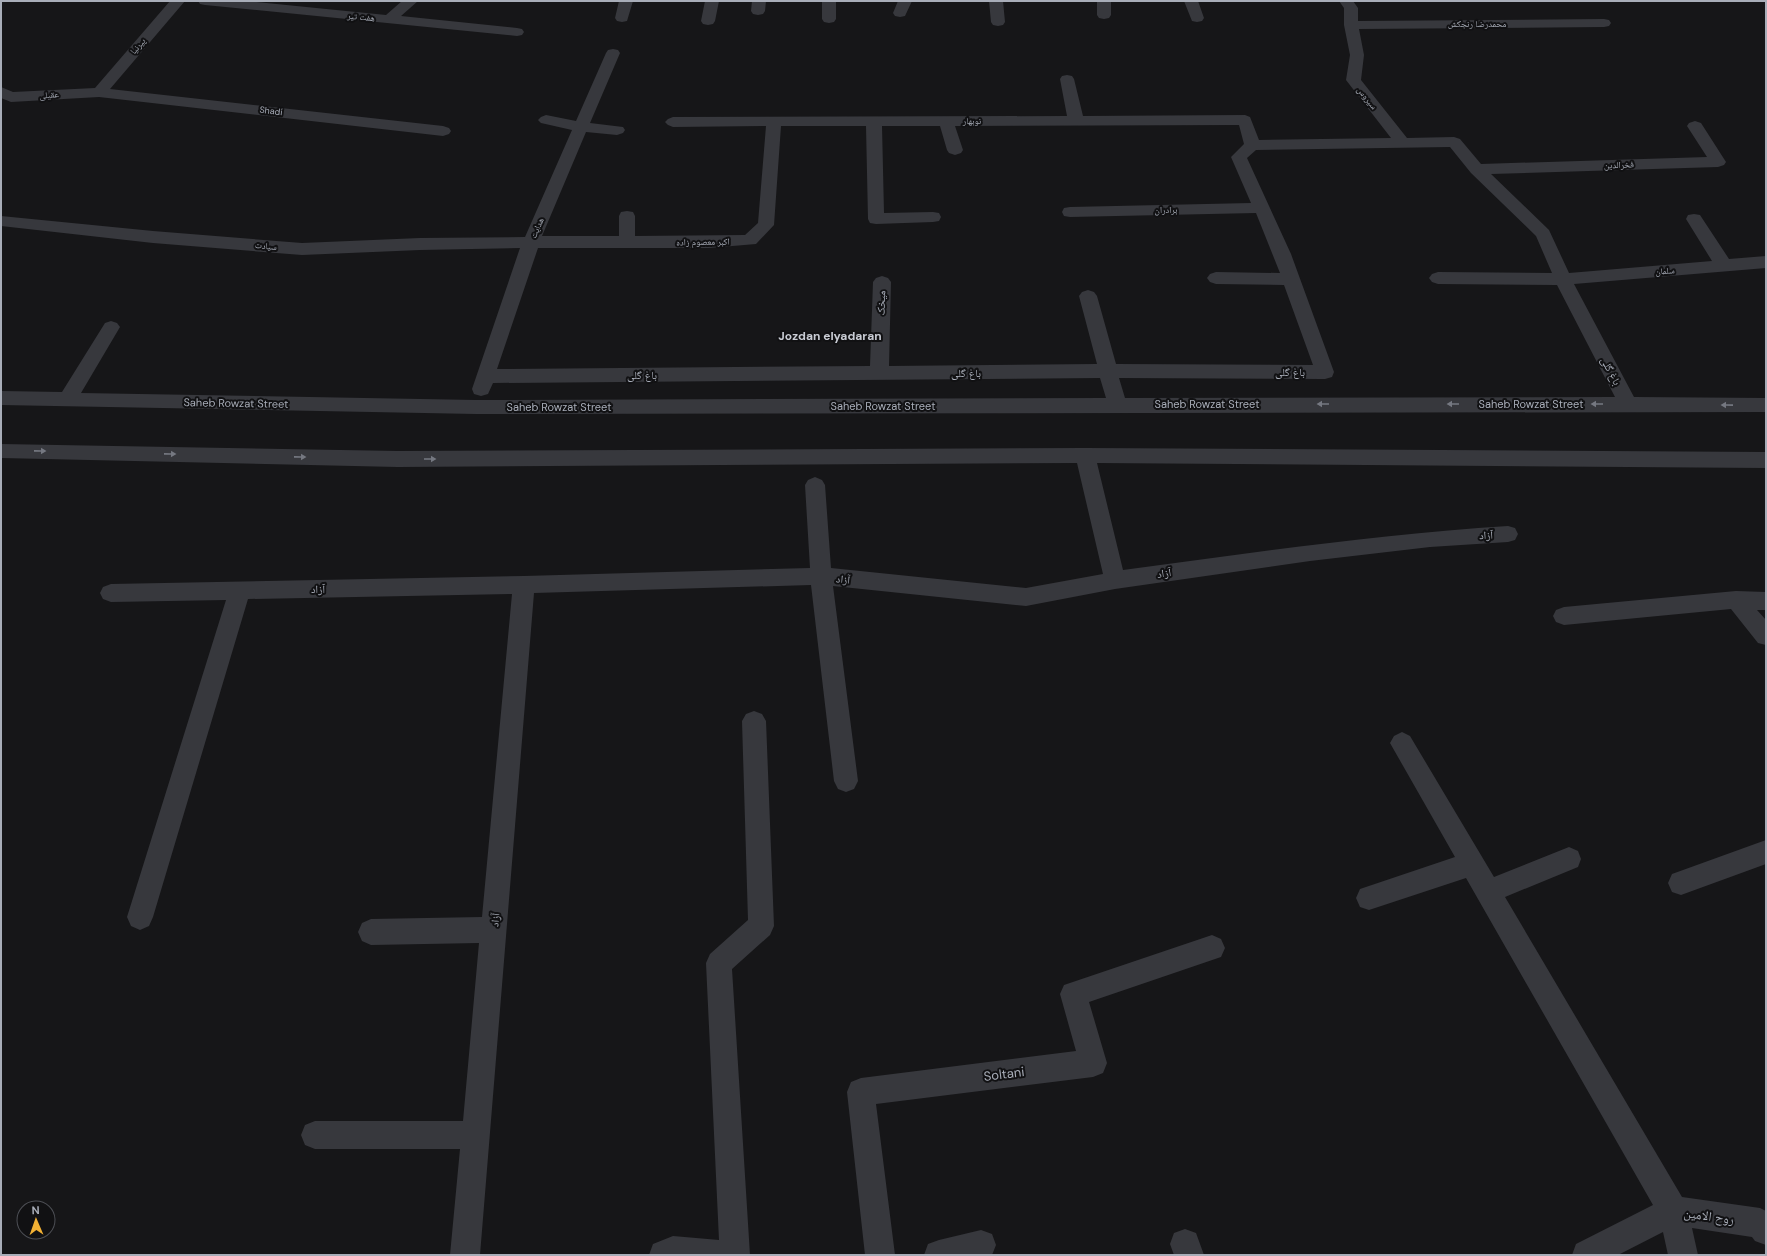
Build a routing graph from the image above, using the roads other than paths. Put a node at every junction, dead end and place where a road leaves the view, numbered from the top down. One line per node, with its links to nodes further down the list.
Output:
1 (178, 1): 24 (street, پیرنیا)
2 (205, 1): 11 (street, هفت تیر)
3 (331, 1): 12 (street)
4 (411, 1): 16 (street)
5 (626, 1): 13 (street)
6 (712, 1): 17 (street)
7 (829, 1): 14 (street)
8 (996, 1): 18 (street)
9 (1191, 1): 15 (street)
10 (1346, 1): 20 (street, سیروس)
11 (232, 2): 12 (street, هفت تیر)
12 (323, 13): 16 (street, هفت تیر)
13 (622, 18)
14 (829, 18)
15 (1197, 18)
16 (389, 19): 21 (street, هفت تیر)
17 (708, 22)
18 (998, 22)
19 (1604, 23): 20 (street, محمدرضا رنجکش)
20 (1350, 25): 36 (street, سیروس)
21 (517, 32)
22 (613, 53): 33 (street, هدایت)
23 (1067, 79): 29 (street)
24 (99, 92): 25 (street, عقیلی); 35 (street, Shadi)
25 (4, 97)
26 (546, 120): 33 (street)
27 (874, 121): 28 (street, نوبهار); 31 (street, نوبهار); 43 (street)
28 (946, 121): 29 (street, نوبهار); 38 (street)
29 (1076, 121): 37 (street, نوبهار)
30 (673, 122): 31 (street, نوبهار)
31 (774, 122): 47 (street, اکبر معصوم زاده)
32 (1695, 126): 39 (street, فخرالدین)
33 (581, 127): 34 (street); 46 (street, هدایت)
34 (617, 130)
35 (443, 131)
36 (1402, 142): 37 (street, باغ گلی); 39 (street, باغ گلی)
37 (1252, 144): 40 (street, باغ گلی)
38 (955, 150)
39 (1477, 169): 53 (street, باغ گلی)
40 (1262, 208): 41 (street, برادران); 52 (street, باغ گلی)
41 (1070, 212)
42 (627, 216): 47 (street)
43 (933, 217)
44 (1694, 219): 49 (street)
45 (1, 221): 46 (street, سیادت)
46 (531, 242): 47 (street, اکبر معصوم زاده); 59 (street, هدایت)
47 (627, 242)
48 (1766, 262): 49 (street, سلمان)
49 (1724, 266): 53 (street, سلمان)
50 (1216, 278): 52 (street)
51 (1438, 278): 53 (street, سلمان)
52 (1291, 279): 57 (street, باغ گلی)
53 (1563, 279): 62 (street, باغ گلی)
54 (882, 282): 58 (street, میخک)
55 (1088, 296): 57 (street)
56 (111, 327): 61 (street)
57 (1108, 372): 58 (street, باغ گلی); 63 (street)
58 (879, 373): 59 (street, باغ گلی)
59 (485, 376): 65 (street, هدایت)
60 (1, 398): 61 (street, Saheb Rowzat Street)
61 (67, 400): 65 (street, Saheb Rowzat Street)
62 (1628, 404): 63 (street, Saheb Rowzat Street, one-way to 63); 64 (street, Saheb Rowzat Street, one-way to 62)
63 (1117, 405): 65 (street, Saheb Rowzat Street)
64 (1766, 405)
65 (476, 408)
66 (1, 451): 67 (street, one-way to 67)
67 (1085, 454): 68 (street); 72 (street)
68 (1766, 460)
69 (815, 485): 71 (street, آزاد)
70 (1508, 534): 72 (street, آزاد)
71 (822, 576): 72 (street, آزاد); 73 (street, آزاد); 82 (street)
72 (1115, 580)
73 (524, 585): 74 (street, آزاد); 90 (street, آزاد)
74 (240, 590): 75 (street, آزاد); 89 (street)
75 (111, 593)
76 (1736, 600): 77 (street); 78 (street); 79 (street)
77 (1766, 601)
78 (1564, 616)
79 (1766, 636)
80 (754, 721): 101 (street)
81 (1402, 743): 85 (street)
82 (846, 781)
83 (1766, 852): 86 (street)
84 (1569, 859): 87 (street)
85 (1472, 864): 87 (street); 88 (street)
86 (1681, 883)
87 (1488, 892): 95 (street)
88 (1369, 898)
89 (140, 917)
90 (494, 930): 91 (street); 94 (street, آزاد)
91 (371, 932)
92 (1212, 948): 102 (street, Soltani)
93 (315, 1135): 94 (street)
94 (476, 1135): 98 (street, آزاد)
95 (1673, 1211): 96 (street, روح الامین); 104 (street, روح الامین); 105 (street)
96 (1766, 1230)
97 (981, 1245): 103 (street)
98 (466, 1255)
99 (664, 1255): 100 (street)
100 (719, 1255)
101 (735, 1255)
102 (880, 1255)
103 (939, 1255)
104 (1587, 1255)
105 (1683, 1255)

